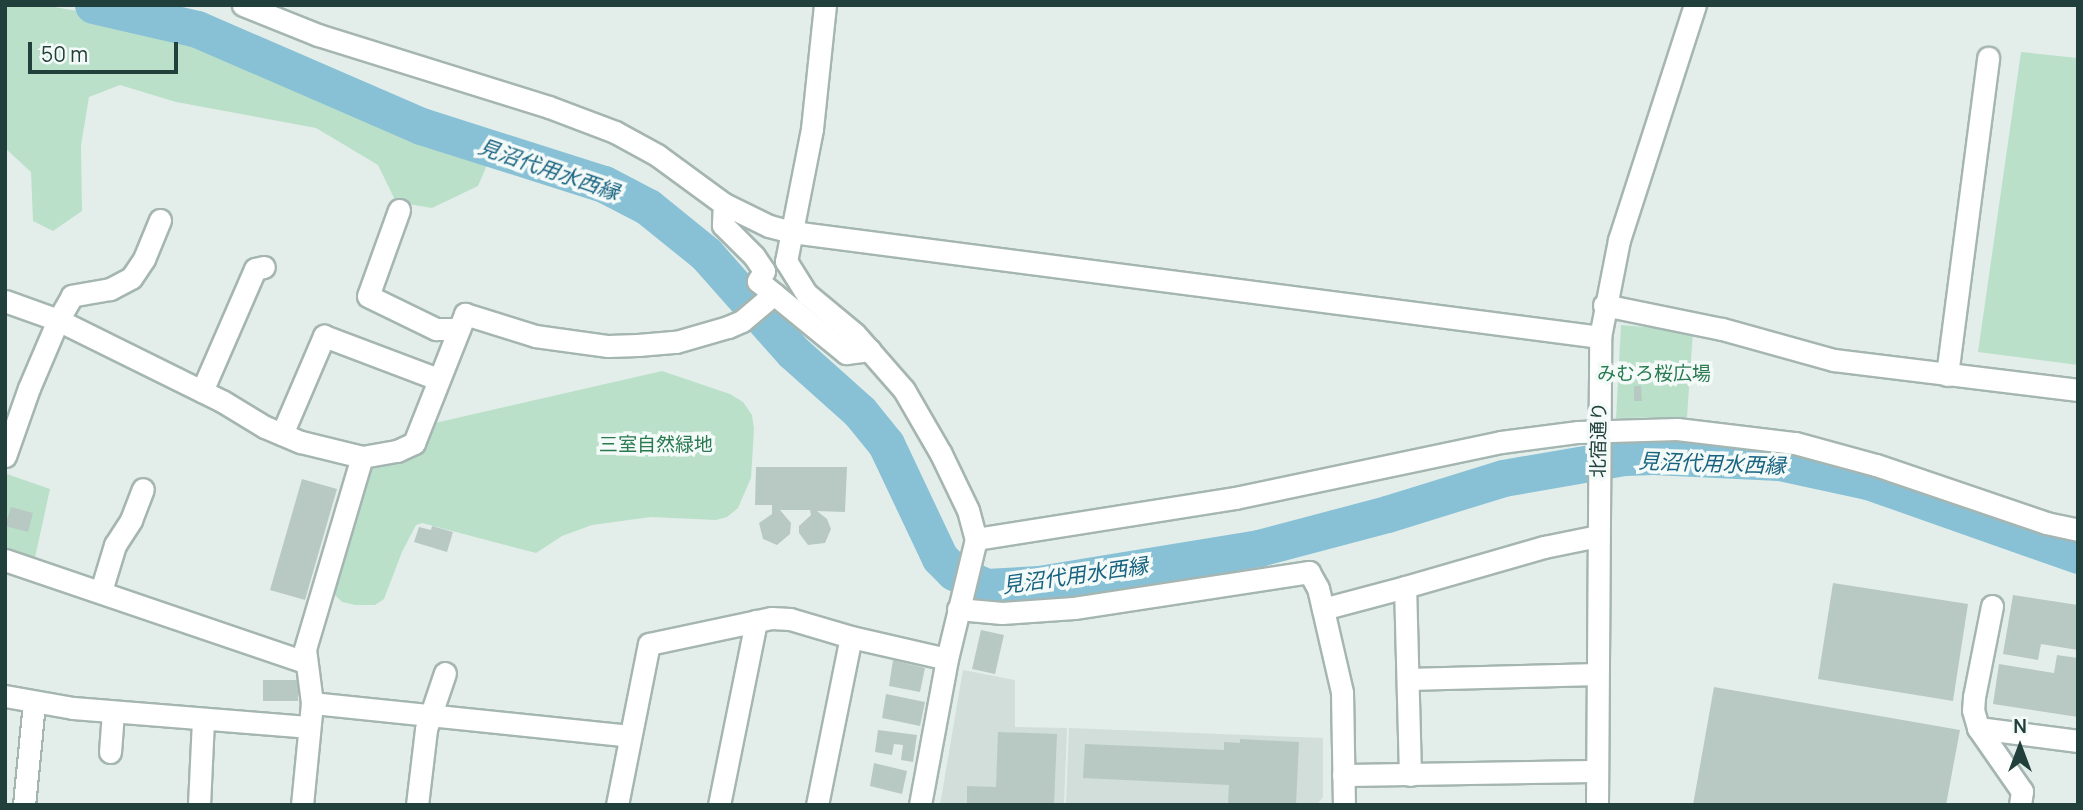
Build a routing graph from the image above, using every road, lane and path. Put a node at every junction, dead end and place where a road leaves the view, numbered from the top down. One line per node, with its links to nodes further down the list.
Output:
1 (243, 5): 5 (street)
2 (825, 5): 8 (street)
3 (1695, 5): 12 (street, 北宿通り)
4 (1988, 58): 17 (street)
5 (724, 204): 8 (street); 10 (street)
6 (400, 210): 14 (street)
7 (160, 220): 13 (street)
8 (792, 232): 15 (street); 16 (street)
9 (264, 267): 20 (street)
10 (774, 294): 14 (street); 16 (street)
11 (5, 301): 13 (street)
12 (1604, 305): 15 (street, 北宿通り); 17 (street)
13 (58, 320): 20 (street); 23 (street)
14 (459, 329): 18 (street)
15 (1600, 337): 22 (street, 北宿通り)
16 (870, 350): 28 (street)
17 (1947, 375): 19 (street)
18 (438, 379): 21 (street); 24 (street)
19 (2078, 390)
20 (202, 391): 21 (street)
21 (282, 434): 24 (street)
22 (1599, 436): 26 (street); 27 (street, 北宿通り); 28 (street)
23 (5, 456)
24 (362, 457): 38 (street)
25 (144, 489): 31 (street)
26 (2078, 530)
27 (1598, 536): 30 (street); 40 (street, 北宿通り)
28 (973, 549): 32 (street)
29 (5, 560): 31 (street)
30 (1405, 587): 34 (street); 41 (street)
31 (101, 592): 38 (street)
32 (959, 604): 34 (street); 37 (street)
33 (1992, 606): 49 (street)
34 (1322, 609): 54 (street)
35 (756, 621): 36 (street); 50 (street); 61 (street)
36 (852, 637): 37 (street); 62 (street)
37 (947, 659): 63 (street)
38 (305, 662): 44 (street)
39 (445, 673): 46 (street)
40 (1597, 674): 41 (street); 53 (street, 北宿通り)
41 (1408, 679): 55 (street)
42 (5, 696): 43 (street)
43 (34, 703): 45 (street); 56 (street)
44 (312, 703): 46 (street); 48 (street)
45 (113, 712): 47 (street); 52 (street)
46 (429, 715): 50 (street); 59 (street)
47 (203, 720): 48 (street); 57 (street)
48 (307, 727): 58 (street)
49 (1978, 728): 51 (street); 66 (street)
50 (629, 736): 60 (street)
51 (2078, 741)
52 (110, 752)
53 (1596, 771): 55 (street); 65 (street, 北宿通り)
54 (1343, 775): 55 (street); 64 (street)
55 (1410, 775)
56 (24, 805)
57 (199, 805)
58 (302, 805)
59 (417, 805)
60 (617, 805)
61 (719, 805)
62 (817, 805)
63 (920, 805)
64 (1345, 805)
65 (1597, 805)
66 (2020, 805)

